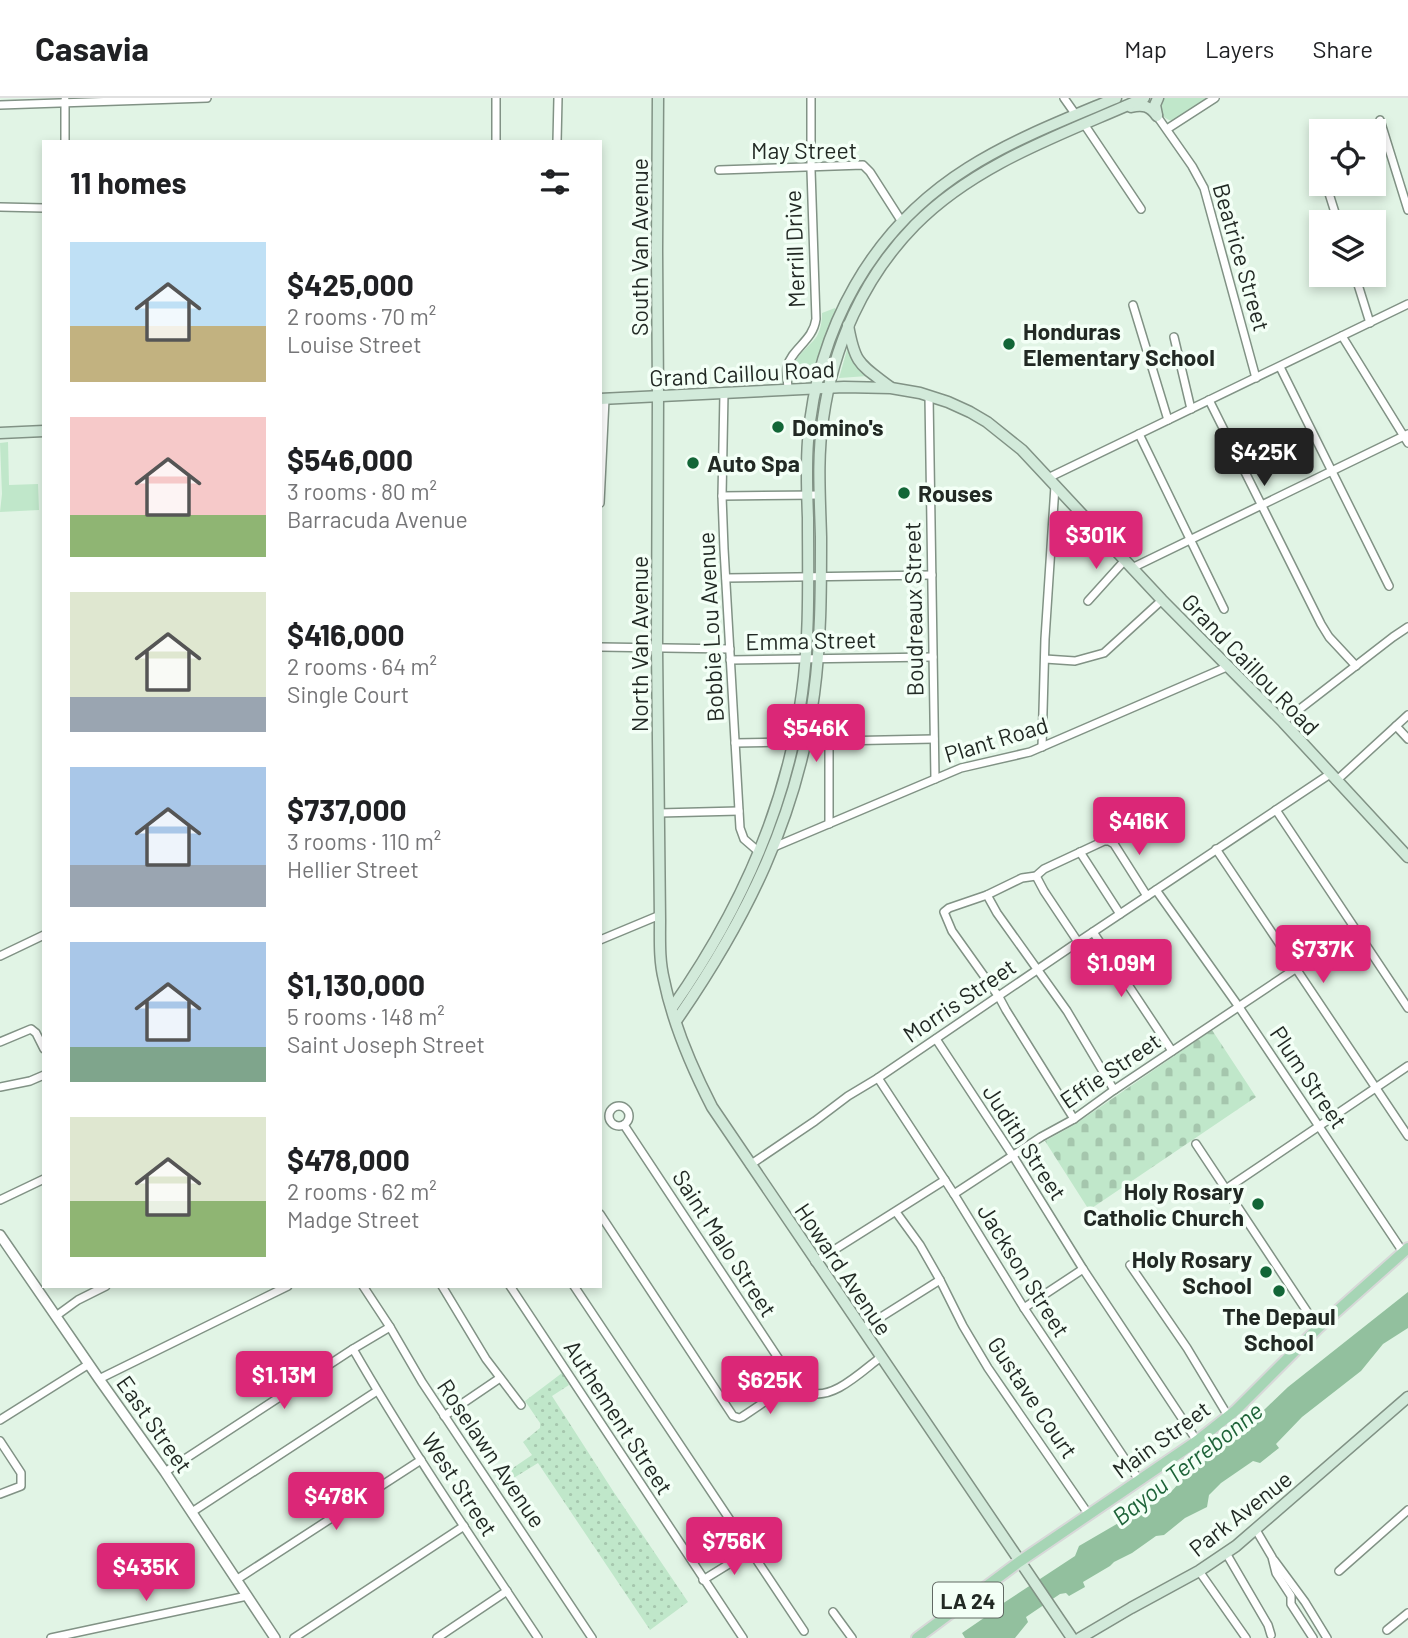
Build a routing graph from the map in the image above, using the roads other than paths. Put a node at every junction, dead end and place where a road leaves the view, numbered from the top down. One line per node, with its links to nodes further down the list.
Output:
1 (207, 98): 11 (street)
2 (496, 98): 22 (street)
3 (558, 98): 23 (street)
4 (658, 98): 45 (main road, South Van Avenue)
5 (811, 98): 24 (street, Merrill Drive)
6 (1064, 98): 15 (street)
7 (1116, 98): 13 (main road)
8 (1144, 98): 14 (main road)
9 (1158, 98): 16 (main road)
10 (1215, 98): 18 (street)
11 (65, 100): 12 (street); 21 (street)
12 (0, 105)
13 (1096, 107): 15 (main road); 17 (main road)
14 (1125, 107): 16 (main road); 17 (main road)
15 (1076, 115): 19 (main road); 30 (main road)
16 (1157, 116): 18 (street, Beatrice Street)
17 (1084, 124): 19 (main road); 28 (street)
18 (1167, 129): 39 (street, Beatrice Street)
19 (1062, 134): 35 (main road)
20 (1386, 139): 29 (street)
21 (65, 140)
22 (496, 140)
23 (557, 140)
24 (811, 166): 25 (street, May Street); 30 (street, May Street); 43 (street, Merrill Drive)
25 (719, 170)
26 (0, 207): 27 (street)
27 (42, 208)
28 (1141, 209)
29 (1408, 209)
30 (902, 222): 42 (main road)
31 (1359, 287): 34 (street)
32 (1408, 304): 34 (street)
33 (1133, 305): 50 (street)
34 (1370, 323): 37 (street)
35 (848, 325): 40 (main road); 41 (main road)
36 (1174, 337): 49 (street)
37 (1342, 337): 38 (street); 55 (street)
38 (1280, 367): 39 (street); 56 (street)
39 (1256, 378): 48 (street)
40 (828, 388): 41 (main road, Grand Caillou Road); 42 (main road, Grand Caillou Road); 58 (main road)
41 (891, 388): 46 (main road, Grand Caillou Road)
42 (815, 389): 43 (main road, Grand Caillou Road); 60 (main road)
43 (788, 390): 44 (main road, Grand Caillou Road)
44 (724, 393): 45 (main road, Grand Caillou Road); 59 (street, Bobbie Lou Avenue)
45 (658, 396): 47 (main road, Grand Caillou Road); 74 (main road, North Van Avenue)
46 (929, 396): 57 (main road, Grand Caillou Road); 64 (street, Boudreaux Street)
47 (603, 399): 53 (street)
48 (1209, 400): 49 (street); 61 (street)
49 (1191, 408): 50 (street)
50 (1168, 421): 54 (street)
51 (42, 430): 52 (main road)
52 (0, 433)
53 (602, 433)
54 (1139, 434): 57 (street); 62 (street)
55 (1406, 438): 56 (street)
56 (1331, 471): 61 (street); 68 (street)
57 (1051, 482): 63 (main road, Grand Caillou Road); 79 (street)
58 (820, 495): 60 (street); 66 (main road)
59 (722, 496): 60 (street); 67 (street, Bobbie Lou Avenue)
60 (807, 496): 65 (main road)
61 (1261, 505): 62 (street); 82 (street)
62 (1190, 540): 63 (street); 71 (street)
63 (1128, 564): 69 (main road, Grand Caillou Road); 70 (street)
64 (932, 575): 66 (street); 76 (street, Boudreaux Street)
65 (808, 577): 66 (street); 67 (street); 78 (main road)
66 (821, 577): 77 (main road)
67 (726, 578): 75 (street, Bobbie Lou Avenue)
68 (1389, 586)
69 (1162, 600): 79 (street); 81 (main road, Grand Caillou Road)
70 (1088, 601)
71 (1224, 608)
72 (1408, 627): 82 (street)
73 (602, 647): 74 (street)
74 (657, 648): 75 (street); 97 (main road, North Van Avenue)
75 (730, 649): 80 (street, Bobbie Lou Avenue)
76 (933, 657): 77 (street, Emma Street); 86 (street, Boudreaux Street)
77 (818, 658): 78 (street, Emma Street); 89 (main road)
78 (806, 659): 80 (street, Emma Street); 88 (main road)
79 (1045, 659): 92 (street)
80 (730, 660): 91 (street, Bobbie Lou Avenue)
81 (1229, 666): 84 (main road, Grand Caillou Road); 92 (street, Plant Road)
82 (1356, 666): 84 (street)
83 (1408, 715): 85 (street, Morris Street)
84 (1283, 722): 93 (main road, Grand Caillou Road)
85 (1395, 726): 87 (street); 93 (street, Morris Street)
86 (934, 739): 90 (street); 94 (street, Boudreaux Street)
87 (1408, 739)
88 (793, 741): 89 (street); 91 (street); 101 (main road)
89 (806, 741): 90 (street); 99 (main road)
90 (829, 741): 98 (street)
91 (735, 743): 96 (street, Bobbie Lou Avenue)
92 (1042, 747): 94 (street, Plant Road)
93 (1333, 777): 95 (street, Morris Street); 103 (main road, Grand Caillou Road)
94 (935, 779): 98 (street, Plant Road)
95 (1276, 810): 100 (street, Morris Street); 111 (street)
96 (739, 811): 97 (street); 101 (street, Bobbie Lou Avenue)
97 (659, 813): 106 (main road, North Van Avenue)
98 (829, 824): 99 (street, Plant Road)
99 (774, 847): 123 (main road)
100 (1216, 849): 105 (street, Morris Street); 117 (street)
101 (759, 852): 122 (main road)
102 (1080, 852): 104 (street); 108 (street); 109 (street)
103 (1408, 857)
104 (1036, 876): 107 (street); 115 (street)
105 (1156, 890): 108 (street, Morris Street); 120 (street, Plum Street)
106 (660, 892): 110 (main road, Howard Avenue)
107 (987, 895): 118 (street); 119 (street)
108 (1147, 896): 109 (street, Morris Street)
109 (1120, 914): 112 (street, Morris Street)
110 (660, 915): 114 (street); 122 (main road, Howard Avenue)
111 (1355, 929): 117 (street, Effie Street); 121 (street)
112 (1093, 932): 115 (street, Morris Street); 127 (street)
113 (42, 936): 116 (street)
114 (602, 939)
115 (1078, 942): 118 (street, Morris Street)
116 (0, 956)
117 (1296, 968): 120 (street, Effie Street); 132 (street)
118 (1039, 970): 119 (street, Morris Street); 133 (street)
119 (999, 997): 124 (street, Morris Street); 134 (street)
120 (1239, 1007): 127 (street, Effie Street); 136 (street, Plum Street)
121 (1408, 1007)
122 (672, 1008): 123 (main road, Howard Avenue)
123 (676, 1021): 140 (main road, Howard Avenue)
124 (936, 1039): 130 (street, Morris Street); 139 (street, Judith Street)
125 (0, 1042): 126 (street)
126 (42, 1045)
127 (1172, 1051): 133 (street, Effie Street)
128 (1408, 1066): 132 (street)
129 (42, 1076): 131 (street)
130 (878, 1078): 140 (street, Morris Street); 142 (street, Jackson Street)
131 (0, 1087)
132 (1376, 1087): 136 (street); 137 (street)
133 (1114, 1090): 134 (street, Effie Street)
134 (1074, 1119): 139 (street, Effie Street)
135 (624, 1125): 170 (street, Saint Malo Street)
136 (1318, 1126): 143 (street); 149 (street, Plum Street)
137 (1408, 1136)
138 (1196, 1144): 143 (street)
139 (1013, 1156): 144 (street, Effie Street); 152 (street, Judith Street)
140 (750, 1165): 150 (main road, Howard Avenue)
141 (42, 1179): 145 (street)
142 (945, 1180): 144 (street, Jackson Street); 146 (street)
143 (1226, 1189): 163 (street)
144 (954, 1194): 160 (street, Jackson Street)
145 (0, 1200)
146 (896, 1212): 150 (street); 153 (street, Gustave Court)
147 (602, 1217): 170 (street)
148 (0, 1236): 161 (street, East Street)
149 (1406, 1250): 163 (main road, Main Street / LA 24)
150 (815, 1262): 164 (main road, Howard Avenue)
151 (1130, 1265): 175 (street)
152 (1083, 1269): 160 (street); 177 (street, Judith Street)
153 (940, 1280): 164 (street); 185 (street, Gustave Court)
154 (102, 1288): 161 (street)
155 (284, 1288): 169 (street)
156 (364, 1288): 162 (street, Roselawn Avenue)
157 (443, 1288): 168 (street)
158 (511, 1288): 195 (street, Authement Street)
159 (575, 1288): 188 (street)
160 (1024, 1308): 181 (street, Jackson Street)
161 (55, 1316): 167 (street, East Street)
162 (390, 1327): 165 (street); 174 (street, Roselawn Avenue)
163 (1318, 1328): 175 (main road, Main Street / LA 24)
164 (862, 1329): 166 (main road, Howard Avenue)
165 (353, 1349): 171 (street, West Street); 180 (street)
166 (881, 1357): 170 (street); 191 (main road, Howard Avenue)
167 (89, 1364): 169 (street, East Street); 176 (street)
168 (500, 1378): 173 (street); 174 (street)
169 (99, 1380): 180 (street, East Street)
170 (794, 1382)
171 (377, 1391): 179 (street, West Street); 184 (street)
172 (1408, 1397): 187 (main road, Park Avenue)
173 (521, 1405)
174 (444, 1416): 210 (street, Roselawn Avenue)
175 (1228, 1416): 177 (main road, Main Street / LA 24)
176 (0, 1420)
177 (1197, 1440): 181 (main road, Main Street / LA 24)
178 (0, 1441): 182 (street)
179 (421, 1460): 186 (street, West Street); 194 (street)
180 (165, 1472): 184 (street, East Street)
181 (1139, 1480): 185 (main road, Main Street / LA 24)
182 (0, 1494)
183 (1408, 1510): 192 (street)
184 (192, 1511): 194 (street, East Street)
185 (1089, 1515): 191 (main road, Main Street / LA 24)
186 (464, 1526): 196 (street, West Street); 207 (street)
187 (1256, 1530): 189 (main road, Park Avenue); 190 (street)
188 (750, 1550): 195 (street); 201 (street)
189 (1226, 1553): 193 (main road, Park Avenue); 202 (street)
190 (1272, 1557): 216 (street); 217 (street)
191 (1019, 1562): 213 (main road, Main Street / LA 24); 214 (main road, Howard Avenue)
192 (1339, 1570)
193 (1199, 1571): 204 (main road, Park Avenue); 215 (street)
194 (236, 1580): 197 (street, East Street)
195 (703, 1580): 211 (street, Authement Street)
196 (507, 1591): 208 (street); 209 (street, West Street)
197 (247, 1596): 203 (street); 206 (street, East Street)
198 (833, 1612): 212 (street)
199 (1408, 1613): 200 (street)
200 (1387, 1630)
201 (804, 1631)
202 (1271, 1635)
203 (64, 1637): 205 (street)
204 (1085, 1637)
205 (51, 1638)
206 (275, 1638)
207 (294, 1638)
208 (437, 1638)
209 (538, 1638)
210 (592, 1638)
211 (743, 1638)
212 (852, 1638)
213 (917, 1638)
214 (1072, 1638)
215 (1246, 1638)
216 (1313, 1638)
217 (1327, 1638)

